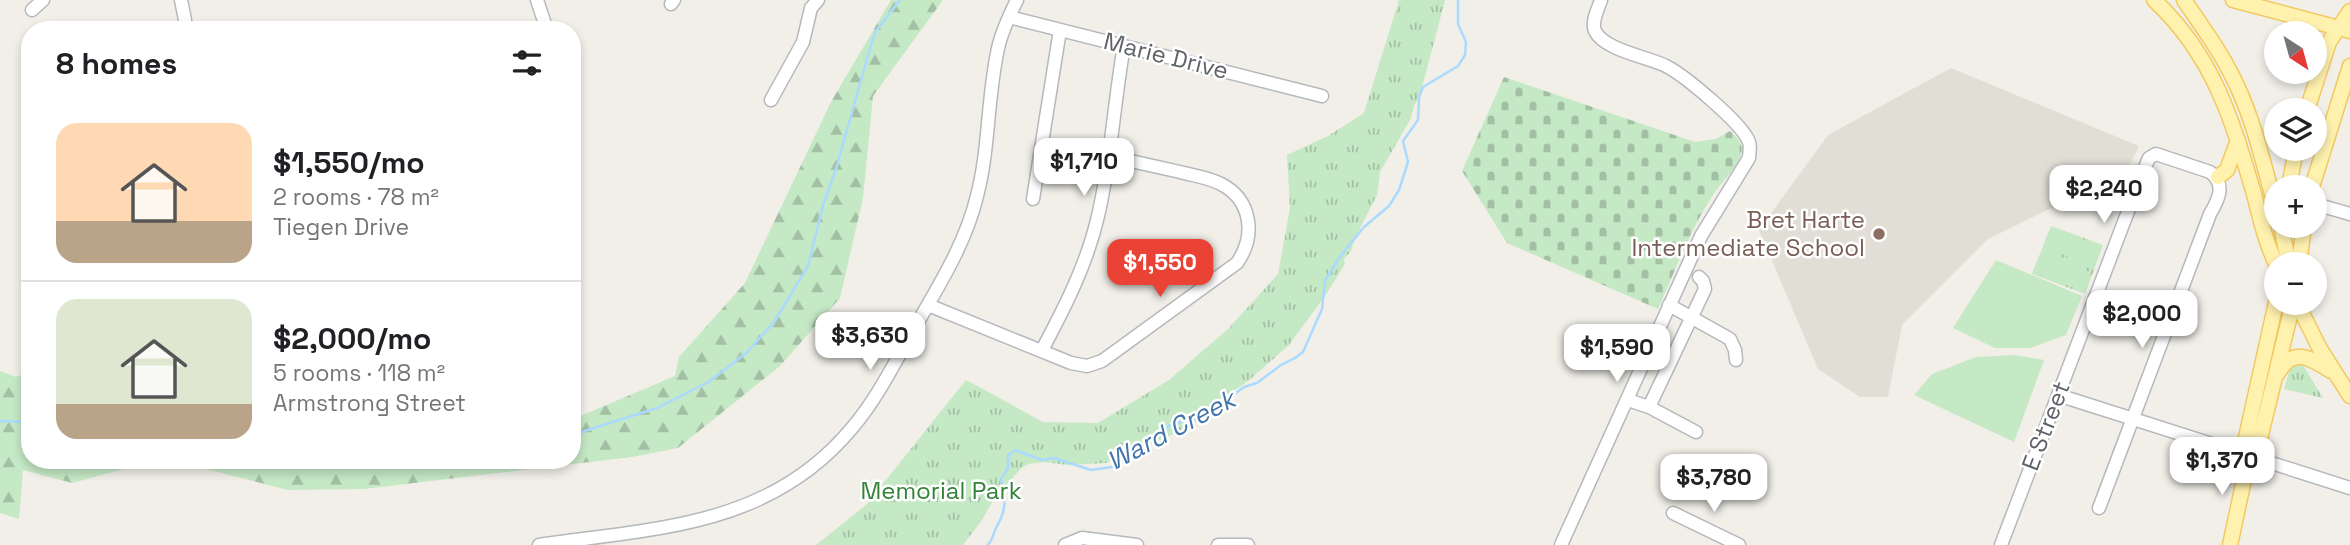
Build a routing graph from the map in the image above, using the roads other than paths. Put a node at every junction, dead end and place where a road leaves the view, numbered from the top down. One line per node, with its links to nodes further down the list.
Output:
1 (43, 0): 10 (street)
2 (181, 0): 13 (street)
3 (537, 0): 14 (street)
4 (818, 0): 21 (street)
5 (1017, 0): 12 (street)
6 (1601, 0): 37 (street)
7 (2154, 0): 22 (main road)
8 (2184, 0): 24 (main road)
9 (2240, 1): 16 (main road)
10 (32, 10)
11 (2350, 11): 16 (main road)
12 (1009, 17): 15 (street, Marie Drive); 36 (street)
13 (185, 21)
14 (544, 21)
15 (1060, 30): 17 (street, Marie Drive); 27 (street)
16 (2345, 30): 20 (main road)
17 (1124, 46): 19 (street, Marie Drive); 23 (street)
18 (2350, 66): 25 (main road)
19 (1322, 96)
20 (2311, 98)
21 (771, 100)
22 (2238, 139): 26 (main road); 33 (main road)
23 (1109, 156): 42 (street); 42 (street)
24 (2266, 175)
25 (2316, 175)
26 (2218, 177): 46 (street, E Street); 50 (street)
27 (1033, 199)
28 (2327, 207): 29 (street)
29 (2350, 214)
30 (2284, 238): 32 (main road)
31 (2287, 238): 32 (main road)
32 (2287, 247): 34 (main road)
33 (2272, 252)
34 (2287, 252)
35 (1699, 277): 41 (street)
36 (928, 305): 42 (street); 56 (street)
37 (1669, 305): 41 (street); 48 (street)
38 (2273, 315): 52 (main road)
39 (2292, 315): 45 (main road)
40 (2302, 315): 44 (main road)
41 (1692, 318): 43 (street); 49 (street)
42 (1042, 350)
43 (1737, 360)
44 (2335, 373): 45 (main road); 47 (main road)
45 (2271, 387): 52 (main road)
46 (2058, 394): 50 (street); 63 (street, E Street)
47 (2350, 396)
48 (1628, 400): 49 (street); 61 (street)
49 (1649, 407): 51 (street)
50 (2134, 419): 52 (street); 54 (street)
51 (1696, 432)
52 (2249, 456): 53 (street); 64 (main road)
53 (2350, 488)
54 (2099, 509)
55 (1674, 513): 62 (street)
56 (539, 545)
57 (1065, 545): 58 (street)
58 (1137, 545)
59 (1218, 545): 60 (street)
60 (1248, 545)
61 (1561, 545)
62 (1739, 545)
63 (2001, 545)
64 (2230, 545)

